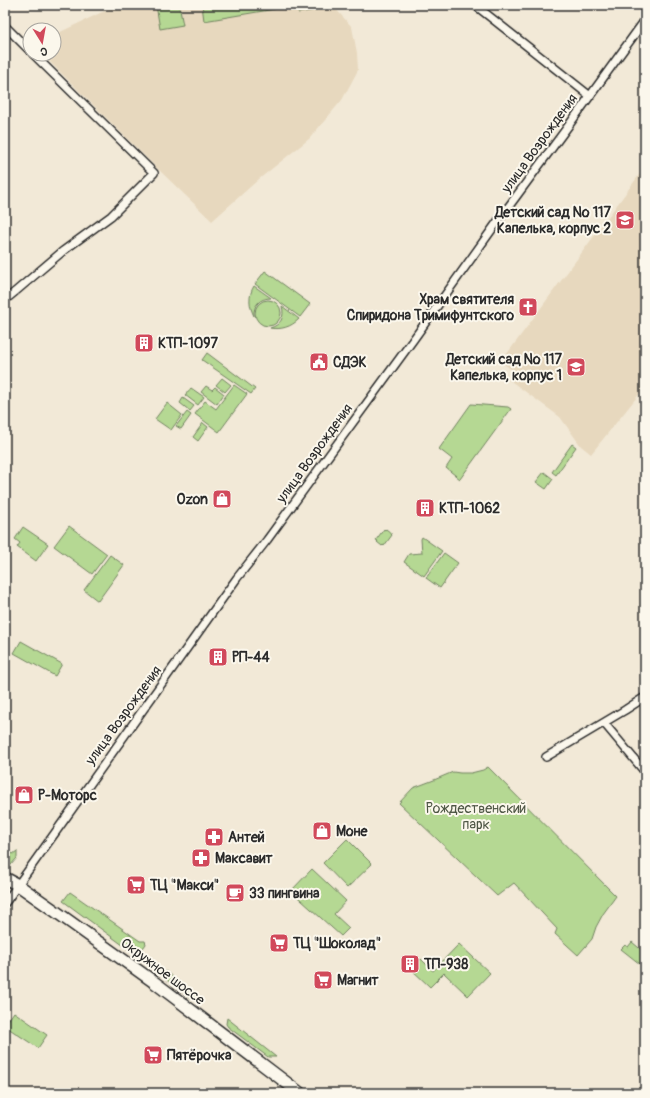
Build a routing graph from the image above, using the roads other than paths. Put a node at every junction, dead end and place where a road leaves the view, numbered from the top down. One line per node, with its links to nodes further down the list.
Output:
1 (475, 5): 6 (street)
2 (645, 20): 6 (street, улица Возрождения)
3 (5, 26): 4 (street)
4 (22, 43)
5 (41, 62): 7 (street)
6 (590, 96): 13 (street, улица Возрождения)
7 (5, 300)
8 (645, 697): 9 (street)
9 (604, 723): 10 (street); 11 (street)
10 (546, 758)
11 (645, 772)
12 (5, 878): 13 (main road, Окружное шоссе)
13 (18, 885): 14 (street, улица Возрождения); 15 (main road, Окружное шоссе)
14 (5, 903)
15 (300, 1093)

